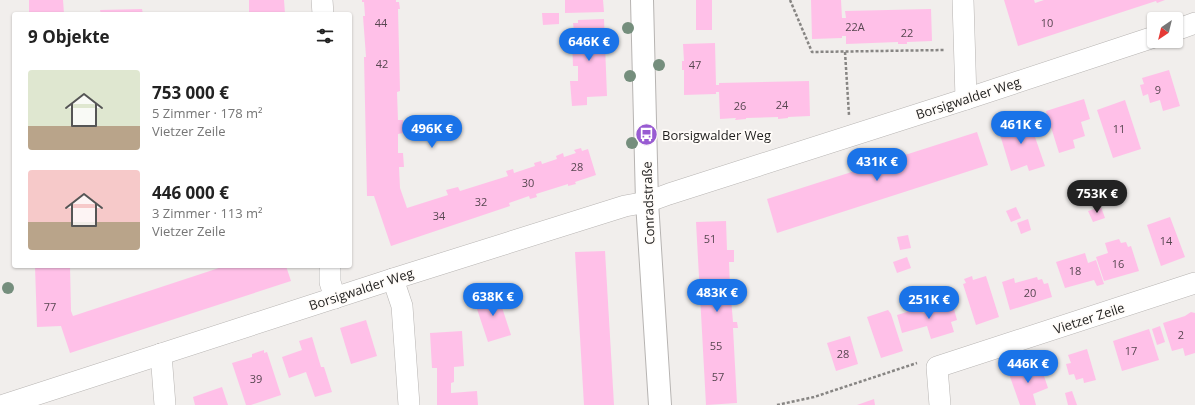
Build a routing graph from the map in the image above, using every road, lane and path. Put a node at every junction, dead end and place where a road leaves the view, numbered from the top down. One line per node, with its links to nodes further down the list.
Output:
1 (322, 0): 5 (street)
2 (642, 0): 13 (street, Conradstraße)
3 (790, 0): 10 (path)
4 (963, 0): 11 (street)
5 (323, 12)
6 (1195, 23): 7 (street)
7 (1183, 27)
8 (1147, 39): 11 (street, Borsigwalder Weg)
9 (946, 50): 10 (path)
10 (845, 52): 12 (path)
11 (966, 99): 13 (street, Borsigwalder Weg)
12 (849, 118)
13 (647, 202): 15 (street, Borsigwalder Weg); 23 (street, Conradstraße)
14 (330, 268): 17 (street)
15 (393, 279): 17 (street, Borsigwalder Weg); 22 (street)
16 (1195, 283): 19 (street, Vietzer Zeile)
17 (335, 298): 18 (street, Borsigwalder Weg)
18 (161, 354): 20 (street, Borsigwalder Weg); 21 (street)
19 (928, 365): 24 (path); 25 (street)
20 (4, 405)
21 (165, 405)
22 (409, 405)
23 (660, 405)
24 (777, 405)
25 (940, 405)

